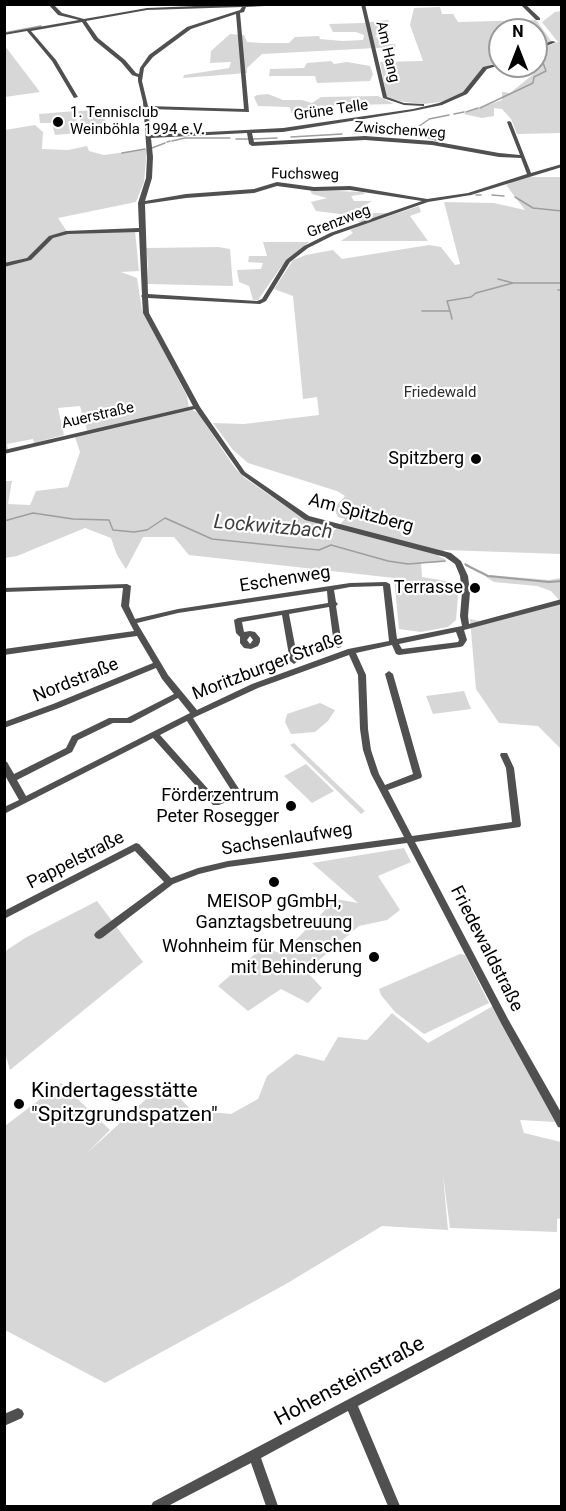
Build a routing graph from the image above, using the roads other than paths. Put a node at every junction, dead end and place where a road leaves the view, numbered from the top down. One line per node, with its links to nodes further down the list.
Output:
1 (50, 4): 10 (street)
2 (299, 4): 6 (street)
3 (363, 4): 18 (street, Am Hang)
4 (522, 4): 9 (street)
5 (181, 6): 7 (street); 10 (street)
6 (257, 6): 7 (street)
7 (244, 7): 8 (street)
8 (238, 13): 16 (street); 19 (street)
9 (537, 18)
10 (82, 20): 11 (street); 16 (street)
11 (28, 30): 12 (street); 17 (street)
12 (4, 34)
13 (554, 42): 14 (street)
14 (548, 44)
15 (488, 67): 18 (street, Grüne Telle)
16 (140, 76): 19 (street, Am Spitzberg)
17 (76, 97)
18 (427, 105): 21 (street, Grüne Telle)
19 (145, 107): 22 (street, Am Spitzberg)
20 (510, 122): 23 (street)
21 (249, 133): 22 (street, Grüne Telle); 23 (street, Zwischenweg)
22 (149, 137): 27 (street, Am Spitzberg)
23 (523, 157): 25 (street)
24 (561, 165): 25 (street, Grenzweg)
25 (529, 174): 26 (street, Grenzweg)
26 (434, 200): 27 (street, Fuchsweg); 30 (street, Grenzweg)
27 (141, 203): 28 (street, Am Spitzberg)
28 (142, 230): 29 (street); 30 (street, Am Spitzberg)
29 (4, 265)
30 (144, 297): 31 (street, Am Spitzberg)
31 (197, 407): 32 (street, Auerstraße); 39 (street, Am Spitzberg)
32 (4, 452)
33 (330, 589): 36 (street); 38 (street, Eschenweg); 42 (street, Eschenweg)
34 (4, 590): 38 (street)
35 (561, 601): 39 (street, Moritzburger Straße)
36 (334, 604): 37 (street); 43 (street)
37 (285, 612): 41 (street); 46 (street)
38 (134, 622): 40 (street)
39 (463, 628): 42 (street, Moritzburger Straße); 42 (street)
40 (139, 633): 45 (street); 47 (street)
41 (244, 636)
42 (393, 641): 44 (street, Moritzburger Straße)
43 (338, 645)
44 (351, 651): 50 (street, Moritzburger Straße); 56 (street, Friedewaldstraße)
45 (4, 652)
46 (294, 661)
47 (157, 664): 49 (street); 51 (street, Nordstraße)
48 (389, 674): 56 (street)
49 (180, 694): 50 (street); 55 (street)
50 (191, 715): 52 (street, Moritzburger Straße); 52 (street)
51 (4, 725)
52 (154, 734): 57 (street, Moritzburger Straße)
53 (504, 755): 59 (street, Sachsenlaufweg)
54 (4, 764): 55 (street)
55 (11, 779): 57 (street)
56 (383, 789): 59 (street, Friedewaldstraße)
57 (24, 801): 58 (street, Moritzburger Straße)
58 (4, 810)
59 (410, 841): 60 (street, Sachsenlaufweg); 63 (street, Friedewaldstraße)
60 (170, 882): 61 (street, Pappelstraße); 62 (street)
61 (4, 916)
62 (99, 935)
63 (561, 1124)
64 (561, 1292): 65 (street, Hohensteinstraße)
65 (351, 1404): 68 (street, Hohensteinstraße); 71 (street)
66 (18, 1414): 67 (street)
67 (4, 1420)
68 (254, 1455): 69 (street, Hohensteinstraße); 70 (street)
69 (157, 1506)
70 (272, 1506)
71 (394, 1506)

